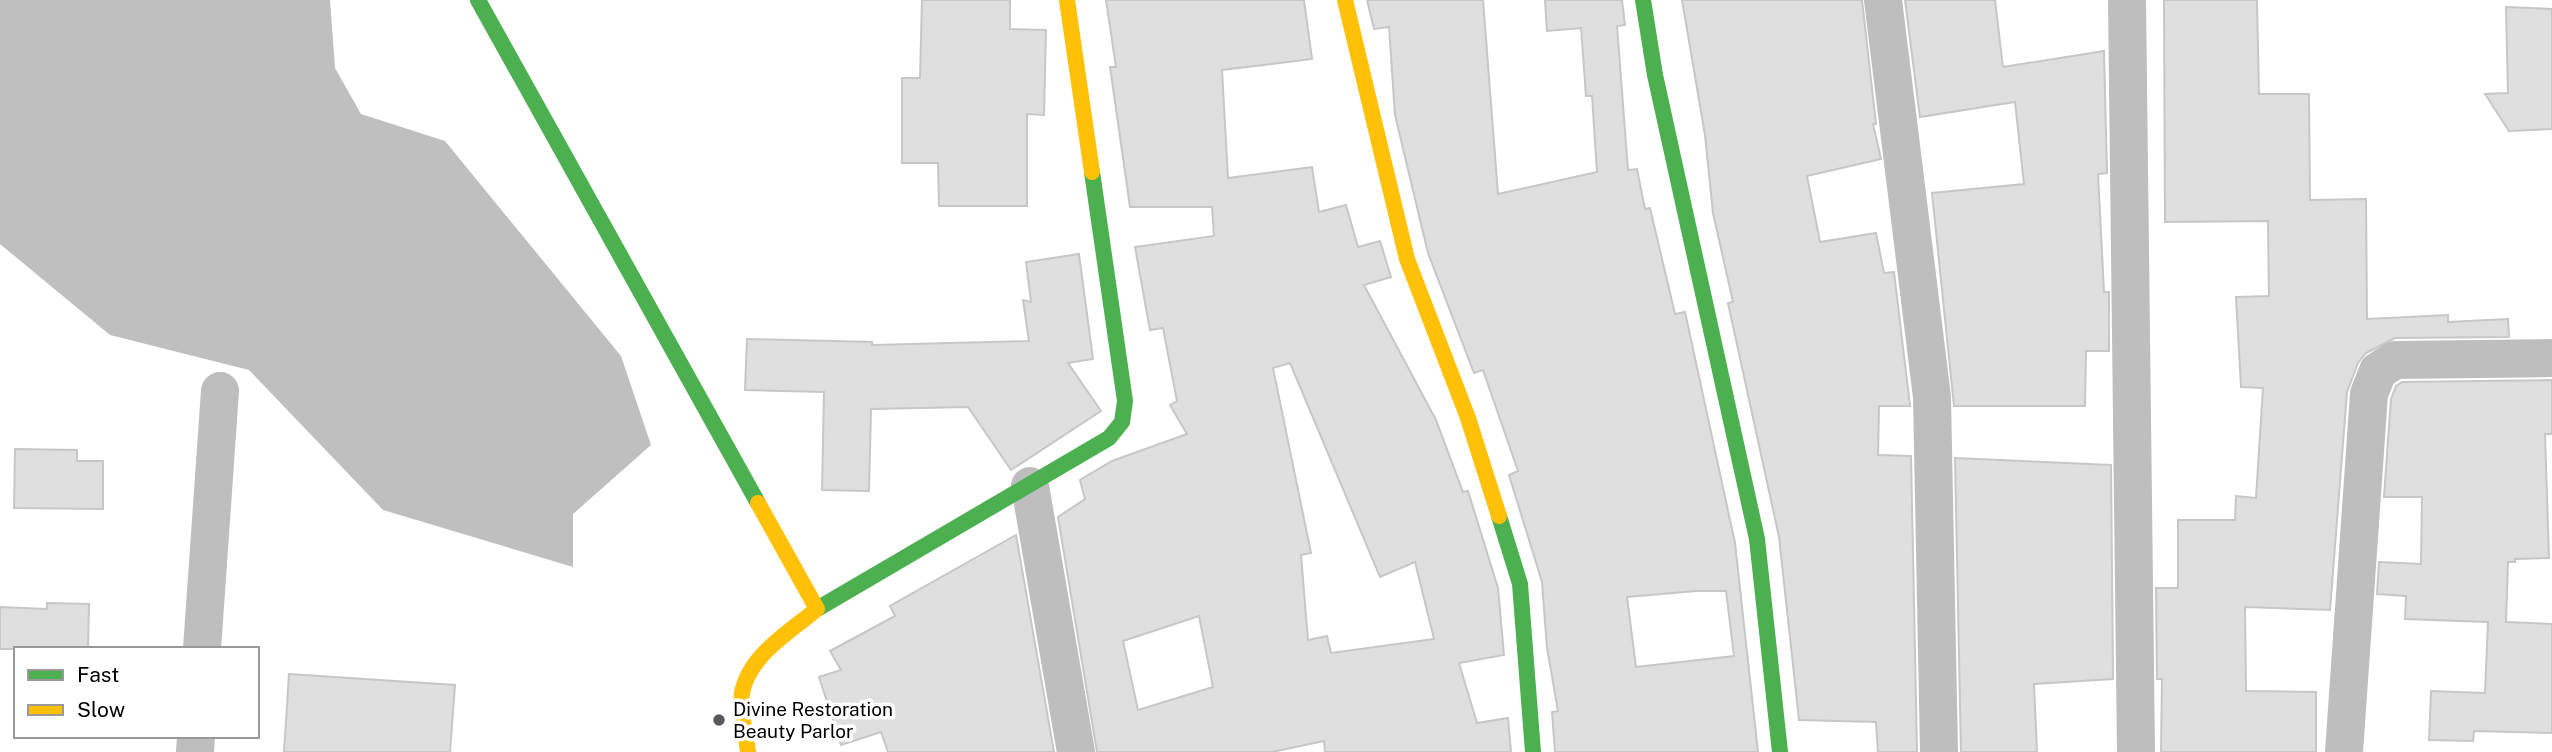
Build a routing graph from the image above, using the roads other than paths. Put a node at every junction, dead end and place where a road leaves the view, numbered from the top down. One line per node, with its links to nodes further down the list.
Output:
1 (478, 0): 10 (street)
2 (1067, 0): 9 (street)
3 (1345, 0): 14 (street)
4 (1643, 0): 15 (street)
5 (1883, 0): 16 (street)
6 (2127, 0): 17 (street)
7 (2552, 358): 18 (street)
8 (220, 391): 11 (street)
9 (1030, 486): 10 (street); 13 (street)
10 (817, 609): 12 (street)
11 (202, 647)
12 (748, 752)
13 (1076, 752)
14 (1533, 752)
15 (1780, 752)
16 (1939, 752)
17 (2136, 752)
18 (2344, 752)

